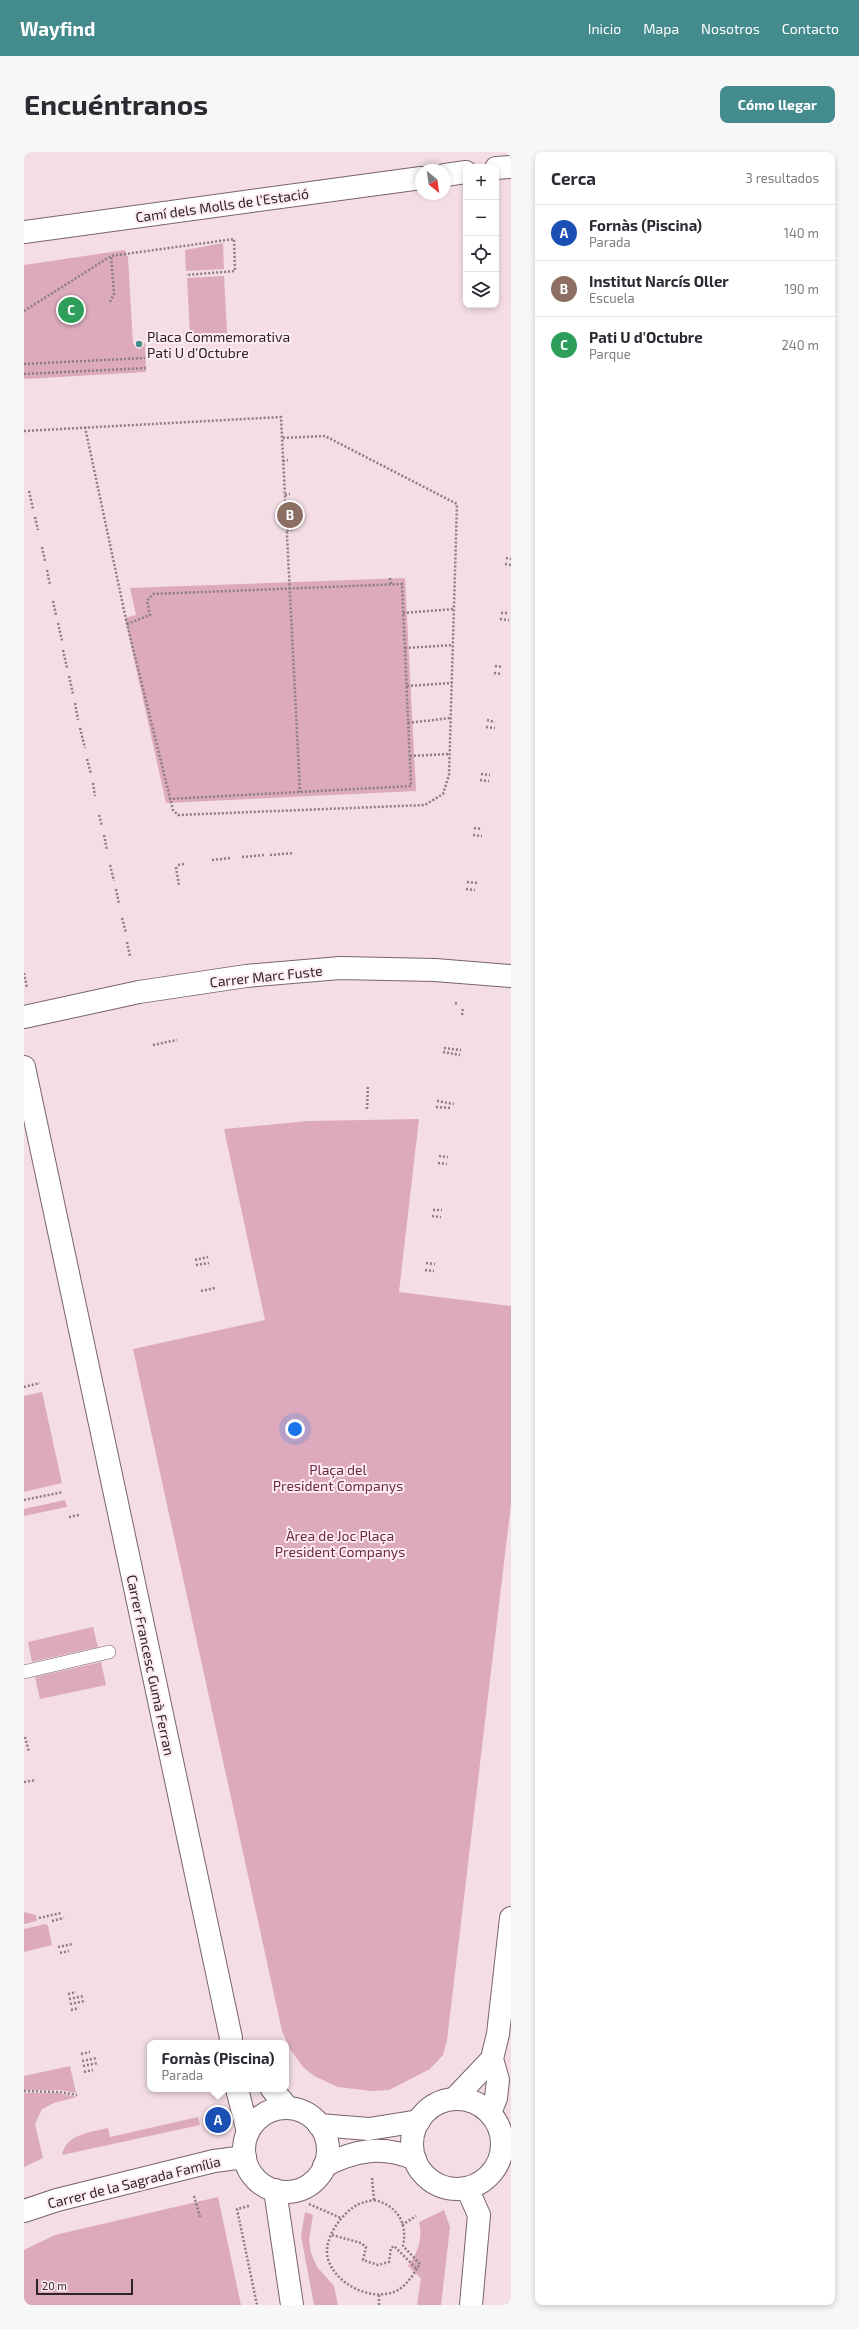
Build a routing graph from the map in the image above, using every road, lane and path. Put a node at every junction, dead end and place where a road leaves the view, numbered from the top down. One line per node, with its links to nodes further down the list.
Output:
1 (511, 167): 2 (street)
2 (499, 168)
3 (463, 172): 4 (street)
4 (451, 174)
5 (415, 179): 6 (street, Camí dels Molls de l'Estació)
6 (24, 232)
7 (111, 256): 8 (path); 9 (path); 10 (path)
8 (186, 275)
9 (110, 302)
10 (24, 311)
11 (145, 358): 12 (path)
12 (24, 364)
13 (146, 368): 14 (path)
14 (24, 374)
15 (85, 427): 16 (path); 17 (path); 48 (path)
16 (24, 431)
17 (282, 438): 19 (path); 40 (path)
18 (288, 460): 19 (path)
19 (283, 461): 22 (path)
20 (29, 491): 23 (path)
21 (290, 494): 22 (path)
22 (285, 495): 26 (path)
23 (33, 509)
24 (35, 517): 25 (path)
25 (38, 530)
26 (287, 530): 27 (path); 38 (path)
27 (292, 530)
28 (42, 547): 31 (path)
29 (506, 558): 30 (path)
30 (511, 558)
31 (45, 561)
32 (505, 564): 33 (path)
33 (511, 565)
34 (47, 570): 37 (path)
35 (390, 578): 36 (path)
36 (391, 584): 38 (path); 41 (path)
37 (50, 585)
38 (290, 588): 48 (path); 81 (path)
39 (53, 601): 44 (path)
40 (454, 609): 41 (path); 50 (path)
41 (403, 613): 51 (path)
42 (501, 613): 43 (path)
43 (509, 613)
44 (56, 615)
45 (500, 619): 46 (path)
46 (508, 620)
47 (58, 623): 49 (path)
48 (127, 624): 83 (path)
49 (62, 641)
50 (453, 645): 51 (path); 59 (path)
51 (405, 648): 60 (path)
52 (64, 650): 55 (path)
53 (495, 666): 54 (path)
54 (502, 667)
55 (68, 668)
56 (494, 673): 57 (path)
57 (502, 674)
58 (69, 676): 61 (path)
59 (452, 683): 60 (path); 63 (path)
60 (407, 686): 67 (path)
61 (73, 694)
62 (75, 703): 64 (path)
63 (450, 718): 67 (path); 72 (path)
64 (78, 720)
65 (487, 720): 66 (path)
66 (496, 722)
67 (408, 723): 73 (path)
68 (486, 727): 70 (path)
69 (80, 728): 71 (path)
70 (495, 728)
71 (85, 748)
72 (449, 754): 73 (path); 83 (path)
73 (410, 756): 81 (path)
74 (87, 759): 75 (path)
75 (90, 774)
76 (481, 774): 77 (path)
77 (490, 775)
78 (480, 780): 79 (path)
79 (489, 781)
80 (93, 783): 82 (path)
81 (300, 792): 83 (path)
82 (95, 796)
83 (169, 799)
84 (99, 815): 85 (path)
85 (102, 826)
86 (474, 828): 87 (path)
87 (482, 829)
88 (104, 835): 91 (path)
89 (473, 835): 90 (path)
90 (482, 836)
91 (107, 850)
92 (294, 853): 94 (path)
93 (265, 855): 95 (path)
94 (270, 855)
95 (242, 857)
96 (231, 858): 97 (path)
97 (212, 860)
98 (184, 864): 103 (path)
99 (110, 865): 100 (path)
100 (114, 881)
101 (467, 882): 102 (path)
102 (477, 883)
103 (179, 886)
104 (116, 889): 107 (path)
105 (466, 889): 106 (path)
106 (475, 890)
107 (119, 904)
108 (122, 918): 109 (path)
109 (126, 933)
110 (127, 942): 111 (path)
111 (130, 956)
112 (511, 976): 117 (street, Carrer Marc Fuste)
113 (455, 1003): 114 (path)
114 (459, 1004)
115 (463, 1008): 116 (path)
116 (462, 1015)
117 (24, 1017)
118 (177, 1040): 119 (path)
119 (153, 1045)
120 (444, 1048): 121 (path)
121 (461, 1050)
122 (443, 1052): 123 (path)
123 (460, 1055)
124 (24, 1067): 178 (street, Carrer Francesc Gumà Ferran)
125 (368, 1085): 130 (path)
126 (437, 1101): 127 (path)
127 (454, 1104)
128 (436, 1107): 129 (path)
129 (450, 1108)
130 (367, 1109)
131 (438, 1156): 132 (path)
132 (448, 1157)
133 (438, 1163): 134 (path)
134 (447, 1164)
135 (433, 1210): 136 (path)
136 (442, 1210)
137 (432, 1216): 138 (path)
138 (441, 1217)
139 (208, 1257): 140 (path)
140 (195, 1260)
141 (209, 1263): 144 (path)
142 (426, 1263): 143 (path)
143 (435, 1264)
144 (196, 1265)
145 (425, 1270): 146 (path)
146 (434, 1271)
147 (215, 1288): 148 (path)
148 (201, 1291)
149 (40, 1384): 150 (path)
150 (24, 1387)
151 (63, 1492): 152 (path)
152 (24, 1500)
153 (79, 1515): 154 (path)
154 (69, 1517)
155 (109, 1652): 156 (lane)
156 (24, 1672)
157 (25, 1737): 158 (path)
158 (29, 1752)
159 (36, 1780): 160 (path)
160 (24, 1782)
161 (61, 1913): 162 (path)
162 (40, 1918)
163 (64, 1918): 165 (path)
164 (511, 1918): 182 (street)
165 (52, 1921)
166 (73, 1944): 167 (path)
167 (58, 1947)
168 (69, 1951): 169 (path)
169 (60, 1953)
170 (76, 1992): 171 (path)
171 (68, 1994)
172 (84, 1996): 173 (path)
173 (69, 1999)
174 (85, 2001): 175 (path)
175 (70, 2004)
176 (78, 2008): 177 (path)
177 (71, 2010)
178 (233, 2040)
179 (90, 2052): 180 (path)
180 (81, 2054)
181 (97, 2058): 183 (path)
182 (492, 2059): 192 (street); 194 (street)
183 (82, 2061)
184 (98, 2062): 185 (path)
185 (83, 2066)
186 (93, 2070): 187 (path)
187 (84, 2072)
188 (24, 2091): 191 (path)
189 (239, 2092): 197 (street)
190 (274, 2092): 193 (street)
191 (77, 2095)
192 (454, 2099): 194 (street); 195 (street)
193 (287, 2107): 196 (street); 197 (street)
194 (498, 2115): 198 (street)
195 (419, 2121): 196 (street); 200 (street)
196 (319, 2125): 201 (street)
197 (248, 2132): 199 (street)
198 (506, 2152): 203 (street)
199 (245, 2157): 204 (street); 209 (street, Carrer de la Sagrada Família)
200 (415, 2159): 201 (street); 203 (street)
201 (324, 2166): 204 (street)
202 (371, 2171): 206 (path)
203 (467, 2188): 220 (street)
204 (275, 2190): 218 (street)
205 (194, 2196): 211 (path)
206 (374, 2200): 212 (path); 213 (path)
207 (310, 2204): 212 (path)
208 (250, 2206): 217 (path)
209 (24, 2211)
210 (416, 2216): 213 (path)
211 (200, 2217)
212 (341, 2218): 214 (path)
213 (402, 2225): 215 (path)
214 (332, 2234): 215 (path); 216 (path)
215 (417, 2269): 216 (path)
216 (379, 2295): 219 (path)
217 (257, 2305)
218 (292, 2305)
219 (379, 2305)
220 (471, 2305)

